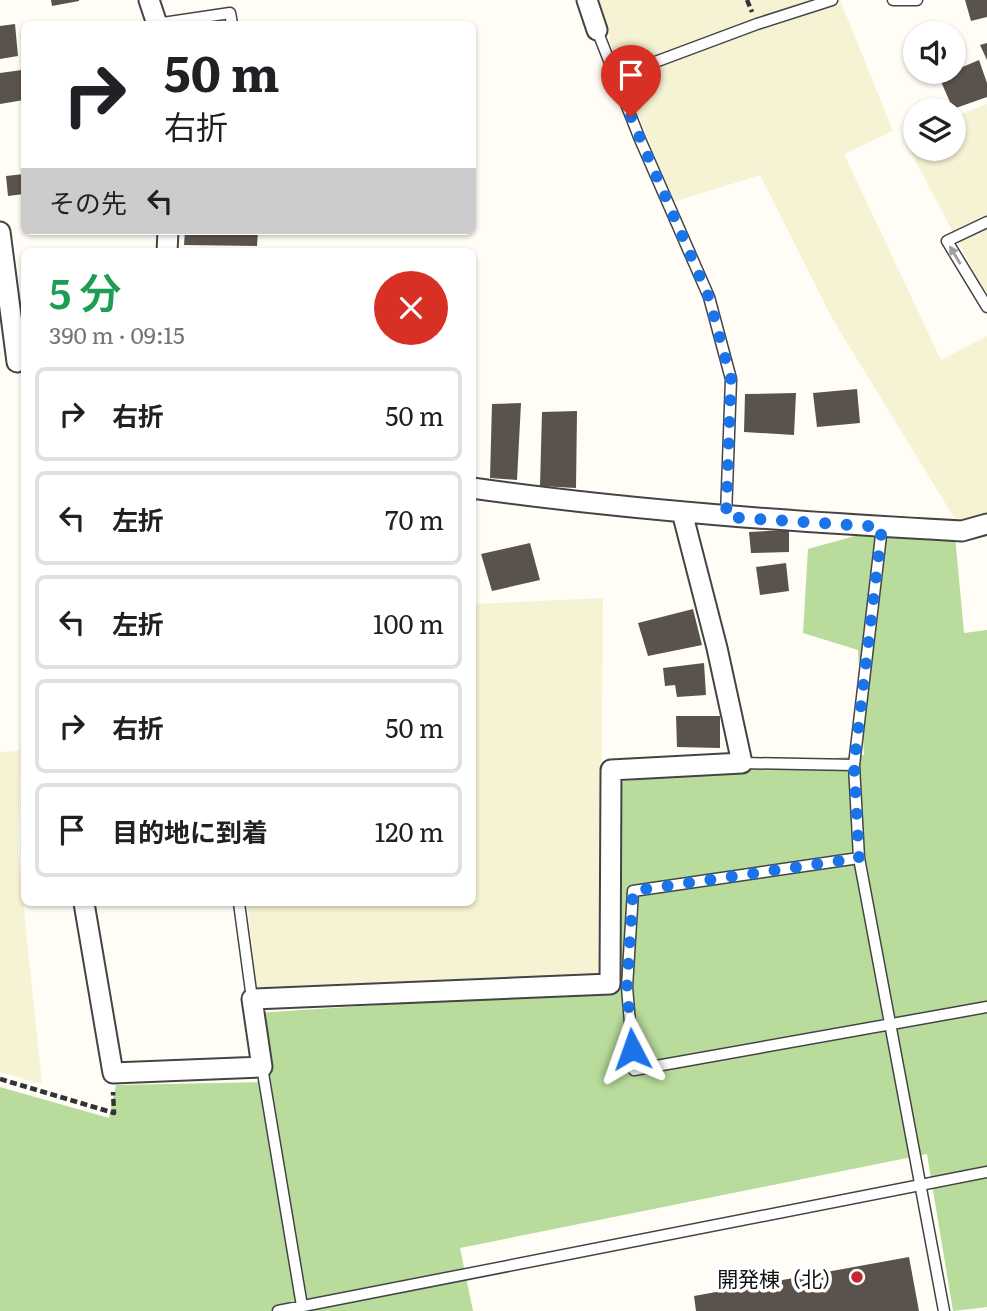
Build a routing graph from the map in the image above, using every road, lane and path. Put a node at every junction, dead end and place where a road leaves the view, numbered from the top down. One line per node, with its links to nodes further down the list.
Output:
1 (149, 0): 6 (street)
2 (587, 0): 9 (street)
3 (832, 0): 10 (lane)
4 (893, 0): 5 (lane)
5 (917, 0)
6 (156, 21)
7 (177, 21): 8 (lane)
8 (231, 21)
9 (597, 30): 10 (lane)
10 (614, 77): 17 (lane)
11 (987, 222): 13 (lane, one-way to 11)
12 (0, 232): 14 (street)
13 (987, 307)
14 (14, 361)
15 (476, 489): 16 (street)
16 (682, 512): 17 (street); 20 (street)
17 (726, 517): 19 (street)
18 (987, 524): 19 (street)
19 (882, 527): 21 (lane)
20 (742, 764): 21 (lane); 25 (street)
21 (854, 765): 22 (lane)
22 (859, 858): 27 (lane); 27 (lane)
23 (85, 906): 29 (street)
24 (239, 906): 25 (lane)
25 (252, 999): 28 (street)
26 (987, 1007): 27 (lane)
27 (891, 1024): 32 (lane)
28 (262, 1067): 29 (street); 33 (lane)
29 (113, 1073): 30 (path)
30 (0, 1079)
31 (987, 1172): 32 (lane)
32 (921, 1185): 33 (lane); 35 (lane)
33 (303, 1306): 34 (lane)
34 (278, 1311)
35 (944, 1311)

